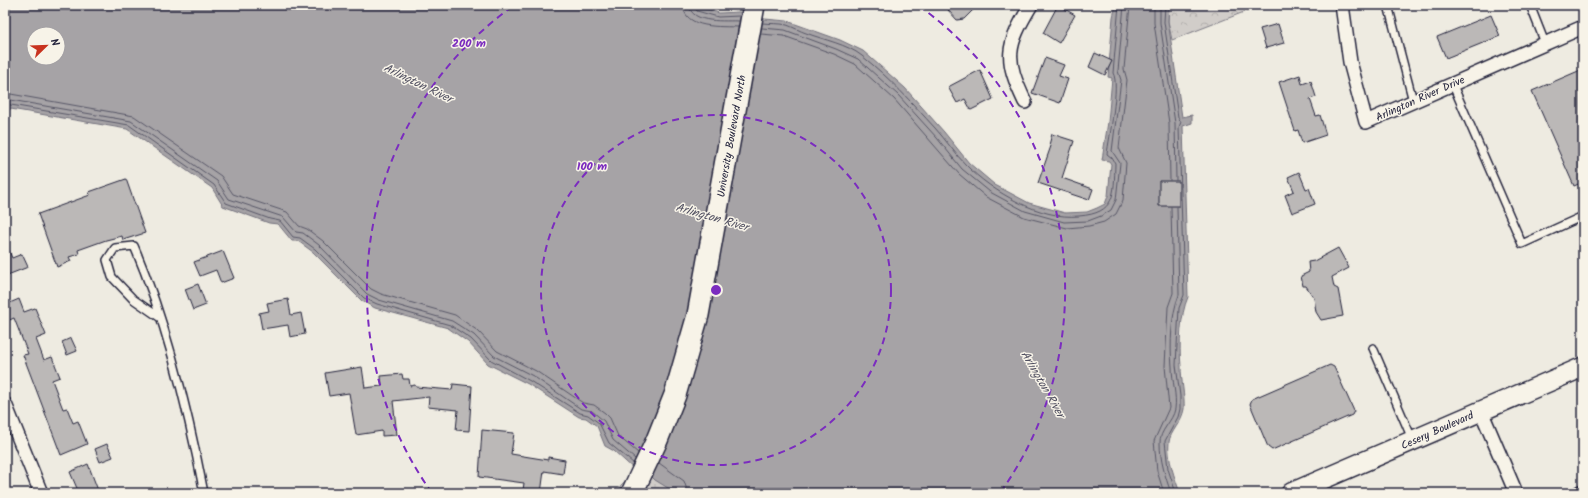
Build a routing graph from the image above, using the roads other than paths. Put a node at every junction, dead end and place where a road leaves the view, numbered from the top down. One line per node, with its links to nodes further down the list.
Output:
1 (754, 5): 22 (main road, University Boulevard North)
2 (1031, 5): 10 (street)
3 (1342, 5): 9 (street, Arlington River Drive)
4 (1388, 5): 9 (lane)
5 (1530, 5): 7 (lane)
6 (1583, 27): 7 (street, Arlington River Drive)
7 (1546, 43): 8 (street, Arlington River Drive)
8 (1452, 84): 9 (street, Arlington River Drive); 11 (lane)
9 (1413, 101)
10 (1025, 102)
11 (1583, 216)
12 (159, 317): 12 (lane); 20 (lane)
13 (1373, 348): 17 (lane)
14 (1583, 367): 16 (main road, Cesery Boulevard)
15 (5, 404): 19 (street)
16 (1481, 411): 17 (main road, Cesery Boulevard); 24 (street)
17 (1413, 441): 23 (main road, Cesery Boulevard)
18 (1583, 491): 25 (street)
19 (41, 493)
20 (204, 493)
21 (628, 493): 22 (main road, University Boulevard North)
22 (632, 493)
23 (1291, 493)
24 (1516, 493)
25 (1579, 493)

